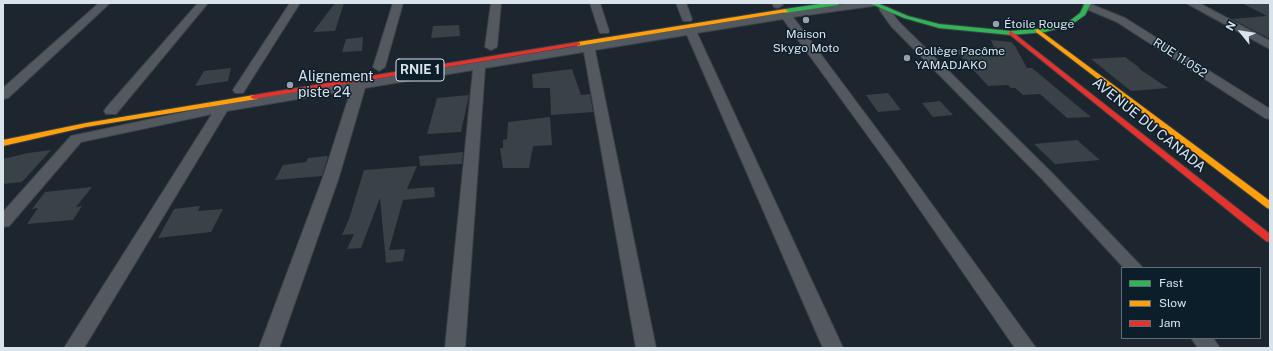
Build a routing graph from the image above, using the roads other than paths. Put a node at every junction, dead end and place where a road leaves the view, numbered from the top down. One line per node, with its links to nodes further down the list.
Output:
1 (105, 3): 24 (street)
2 (203, 3): 26 (street)
3 (295, 3): 23 (street)
4 (398, 3): 21 (street)
5 (496, 3): 18 (street)
6 (595, 3): 14 (street)
7 (681, 3): 13 (street)
8 (838, 3): 28 (main road, RNIE 1)
9 (1191, 3): 17 (street)
10 (876, 5): 12 (street); 16 (main road); 32 (street)
11 (1088, 5): 15 (main road); 27 (street, RUE 11.052)
12 (781, 8): 13 (street); 39 (street)
13 (689, 25): 19 (street); 38 (street)
14 (604, 31)
15 (1038, 31): 16 (main road); 29 (main road, AVENUE DU CANADA)
16 (1011, 33): 31 (main road, AVENUE DU CANADA)
17 (1270, 46)
18 (490, 47)
19 (588, 49): 20 (street); 37 (street)
20 (480, 66): 22 (street); 36 (street)
21 (379, 67)
22 (359, 86): 25 (street); 35 (street)
23 (239, 90)
24 (3, 95)
25 (222, 108): 30 (street); 34 (street)
26 (111, 111)
27 (1270, 115)
28 (3, 142)
29 (1270, 206)
30 (3, 222)
31 (1267, 234)
32 (1133, 267)
33 (1202, 339): 40 (street)
34 (74, 348)
35 (269, 348)
36 (455, 348)
37 (646, 348)
38 (833, 348)
39 (1026, 348)
40 (1210, 348)

